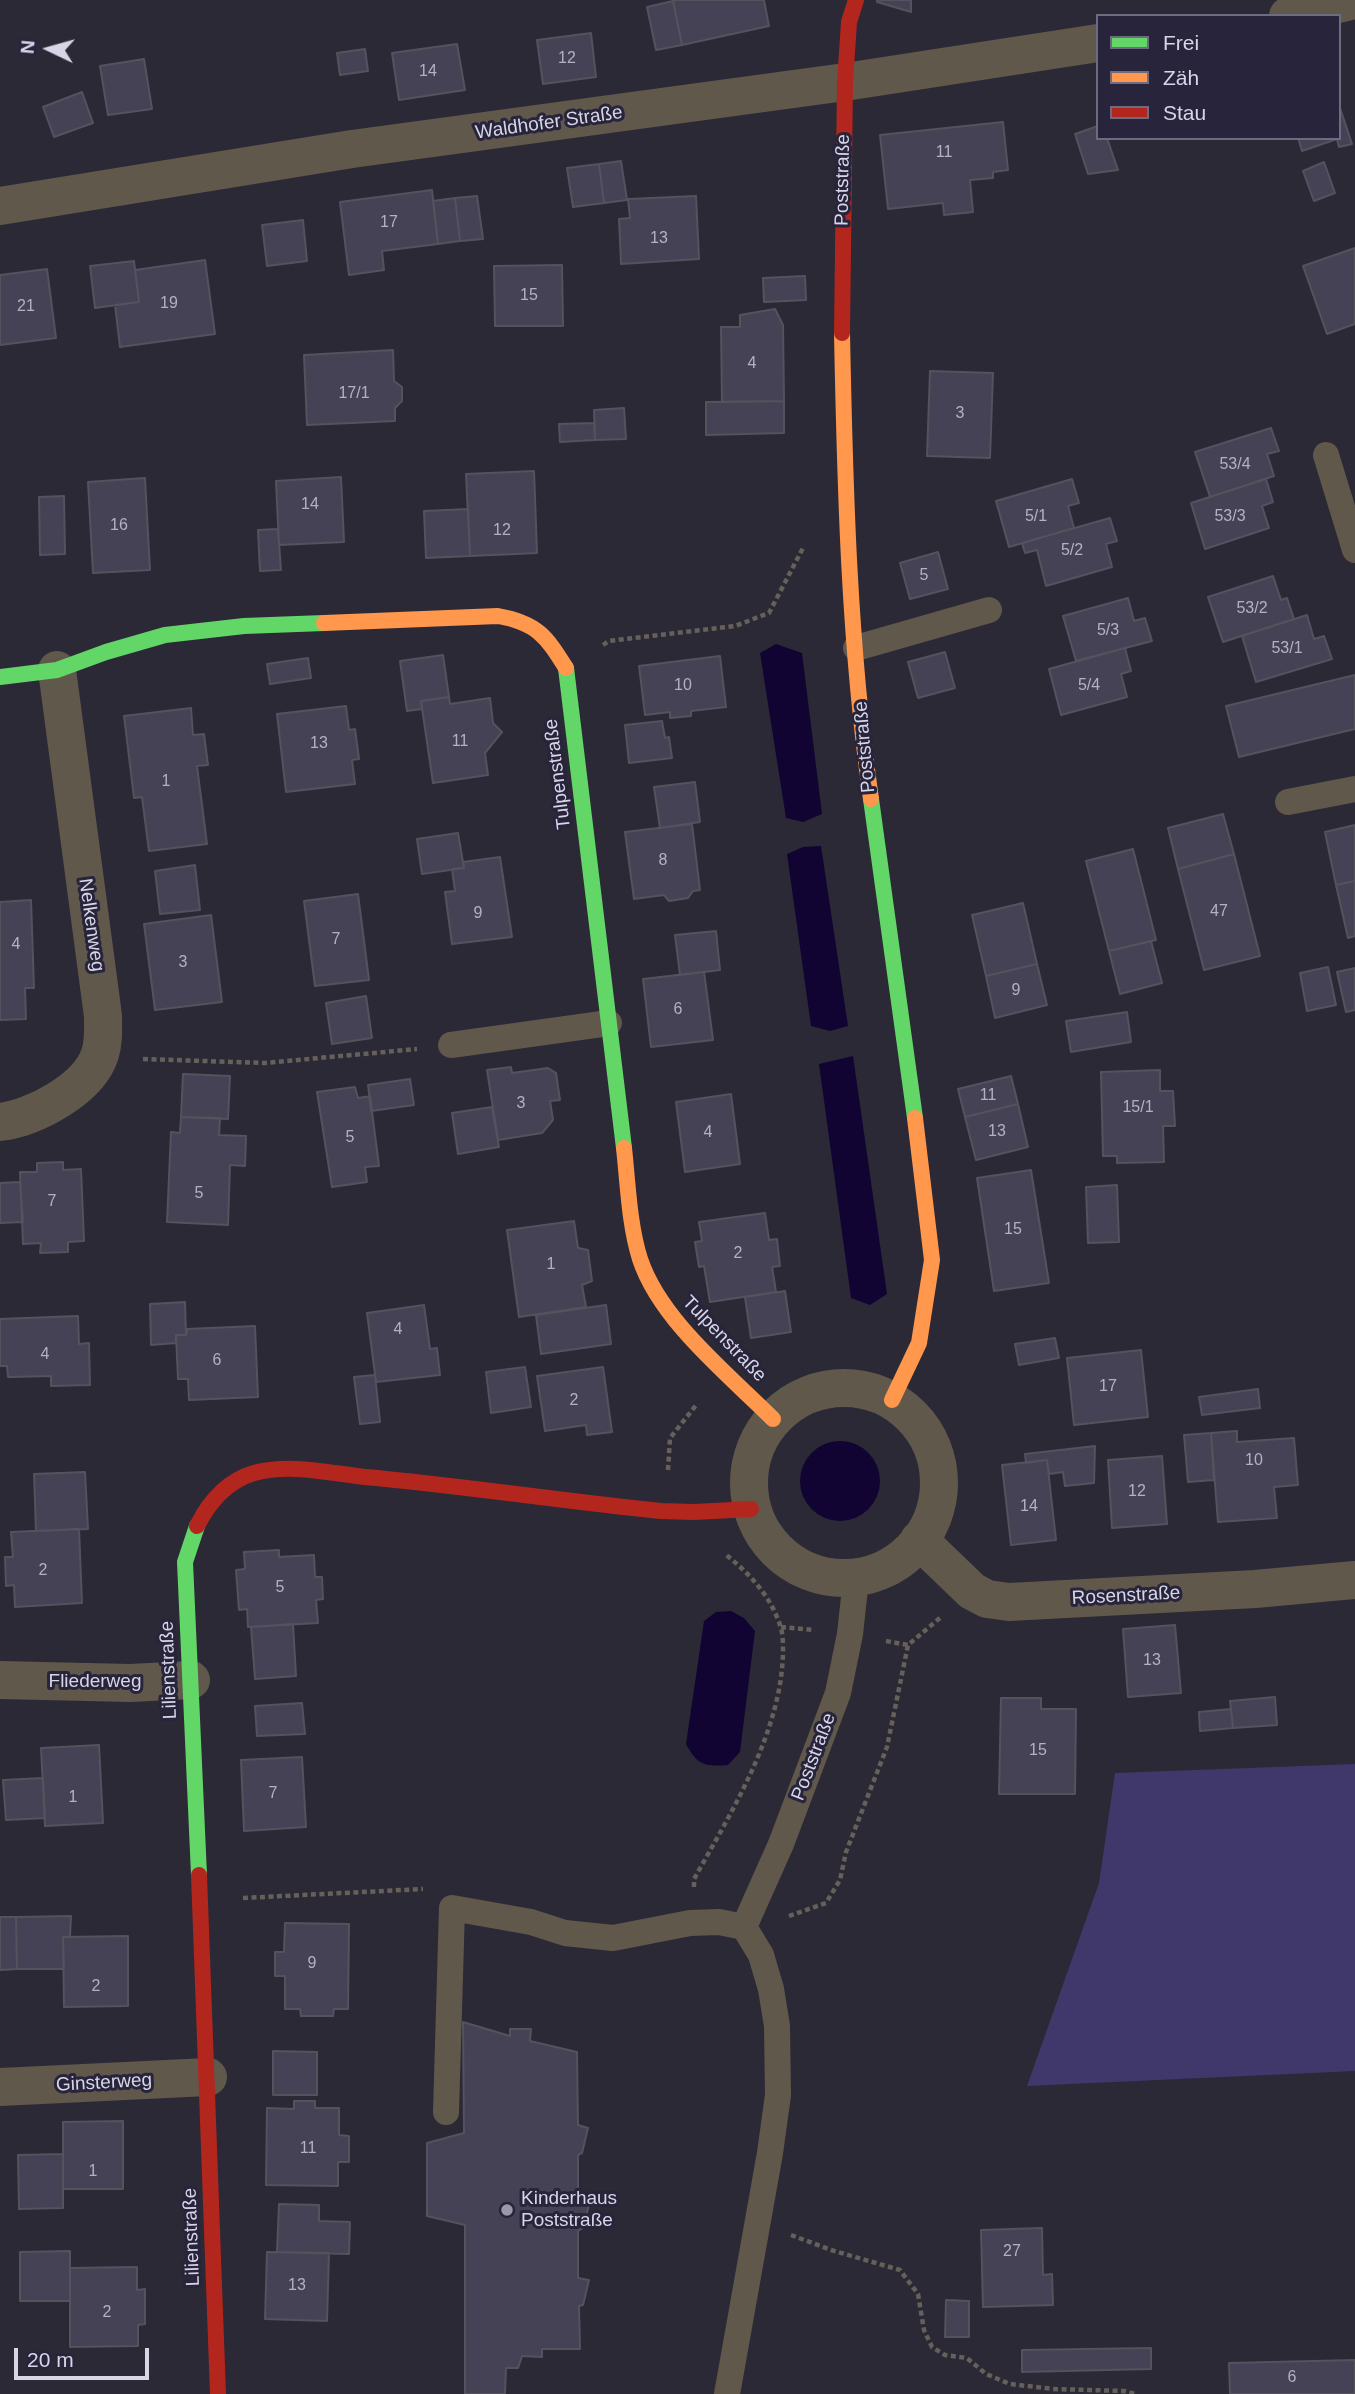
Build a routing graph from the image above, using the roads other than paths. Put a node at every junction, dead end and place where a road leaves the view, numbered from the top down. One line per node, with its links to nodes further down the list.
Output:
1 (856, 0): 5 (street, Poststraße)
2 (1355, 0): 3 (street)
3 (1297, 14)
4 (1096, 43): 5 (street, Waldhofer Straße)
5 (845, 82): 6 (street, Waldhofer Straße); 10 (street, Poststraße)
6 (0, 206)
7 (1326, 455): 8 (lane)
8 (1355, 550)
9 (989, 610): 10 (lane)
10 (856, 648): 18 (street, Poststraße)
11 (57, 670): 12 (street, Tulpenstraße); 15 (street, Tulpenstraße); 17 (street, Nelkenweg)
12 (0, 677)
13 (1355, 789): 14 (lane)
14 (1288, 802)
15 (609, 1023): 16 (lane); 19 (street, Tulpenstraße)
16 (451, 1045)
17 (0, 1122)
18 (892, 1400): 19 (street); 21 (street)
19 (773, 1419): 20 (street)
20 (751, 1508): 22 (street); 25 (street, Lilienstraße)
21 (919, 1541): 22 (street); 23 (street, Rosenstraße)
22 (856, 1579): 26 (lane, Poststraße)
23 (1355, 1580)
24 (0, 1680): 25 (street, Fliederweg)
25 (191, 1680): 27 (street, Lilienstraße)
26 (744, 1927): 29 (lane); 31 (lane)
27 (208, 2077): 28 (street, Ginsterweg); 30 (street, Lilienstraße)
28 (0, 2087)
29 (446, 2112)
30 (218, 2394)
31 (727, 2394)

